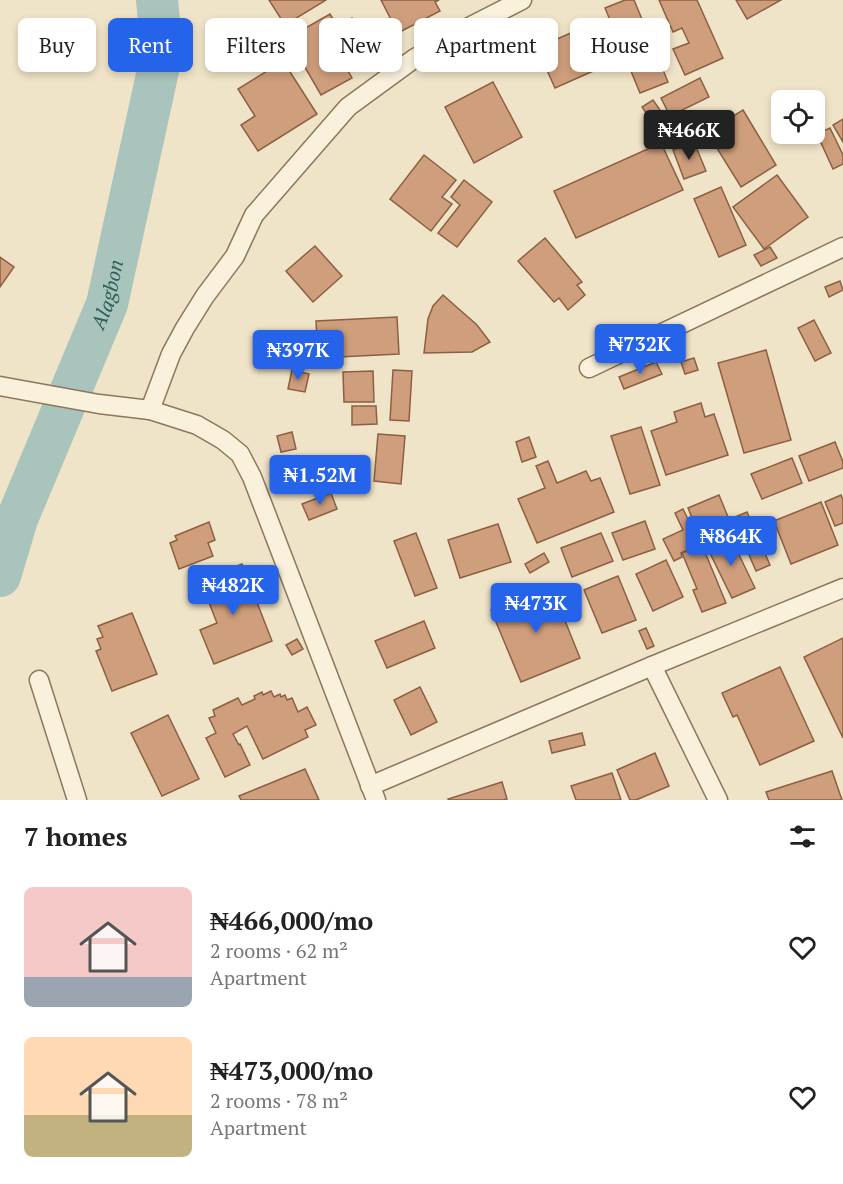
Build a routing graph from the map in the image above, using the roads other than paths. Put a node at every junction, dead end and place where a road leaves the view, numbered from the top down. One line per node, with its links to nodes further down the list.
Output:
1 (522, 0): 5 (street)
2 (843, 247): 3 (street)
3 (589, 368)
4 (0, 386): 5 (street)
5 (150, 410): 9 (street)
6 (843, 588): 7 (street)
7 (652, 666): 9 (street); 11 (street)
8 (39, 680): 10 (street)
9 (373, 793)
10 (77, 800)
11 (718, 800)

